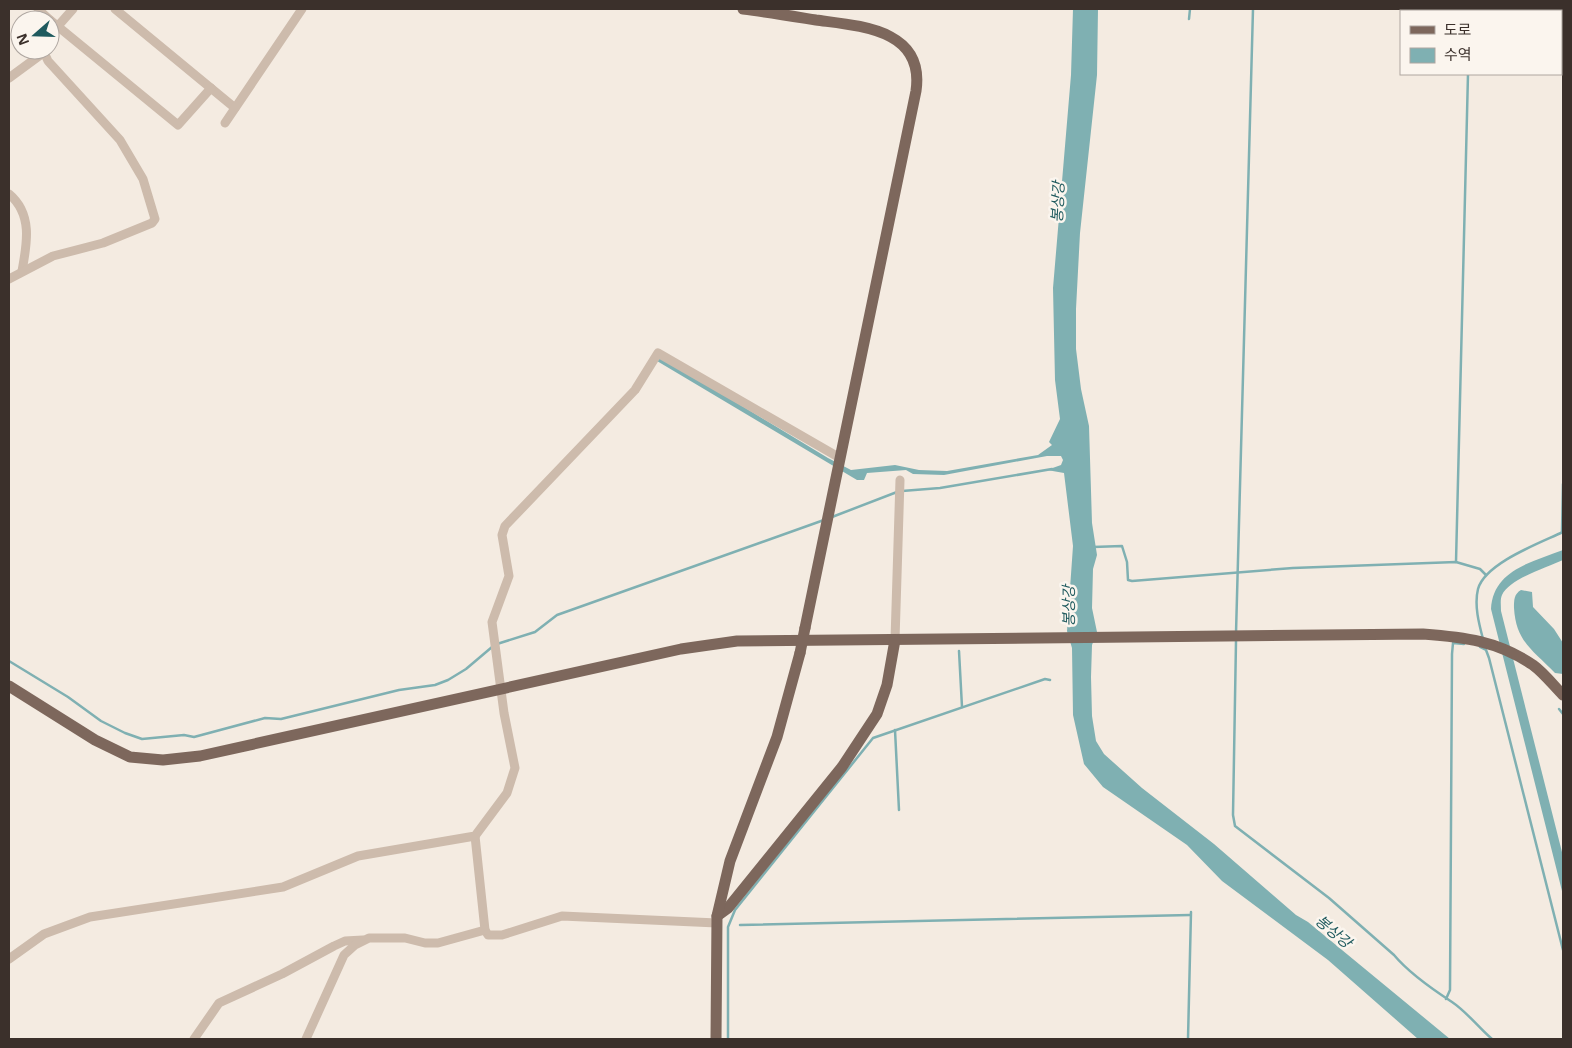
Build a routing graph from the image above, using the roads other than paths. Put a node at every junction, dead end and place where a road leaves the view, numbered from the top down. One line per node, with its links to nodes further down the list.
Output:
1 (73, 9): 5 (street)
2 (115, 9): 10 (street)
3 (302, 9): 11 (street)
4 (743, 9): 18 (main road)
5 (60, 24)
6 (60, 29): 10 (street)
7 (33, 60): 9 (street)
8 (50, 60): 15 (street)
9 (9, 78)
10 (211, 88): 11 (street)
11 (235, 108): 12 (street)
12 (225, 124)
13 (9, 194): 14 (street)
14 (26, 251): 15 (street); 16 (street)
15 (37, 263): 16 (street)
16 (22, 271): 17 (street)
17 (9, 279)
18 (840, 459): 22 (street); 25 (main road, bridge)
19 (900, 480): 20 (street)
20 (887, 641): 22 (main road); 23 (main road); 25 (main road)
21 (9, 686): 22 (main road)
22 (502, 690): 24 (street)
23 (1563, 695)
24 (475, 836): 26 (street); 28 (street)
25 (717, 919): 26 (street); 31 (main road)
26 (484, 930): 27 (street)
27 (364, 940): 29 (street); 30 (street)
28 (9, 959)
29 (194, 1039)
30 (306, 1039)
31 (716, 1039)

